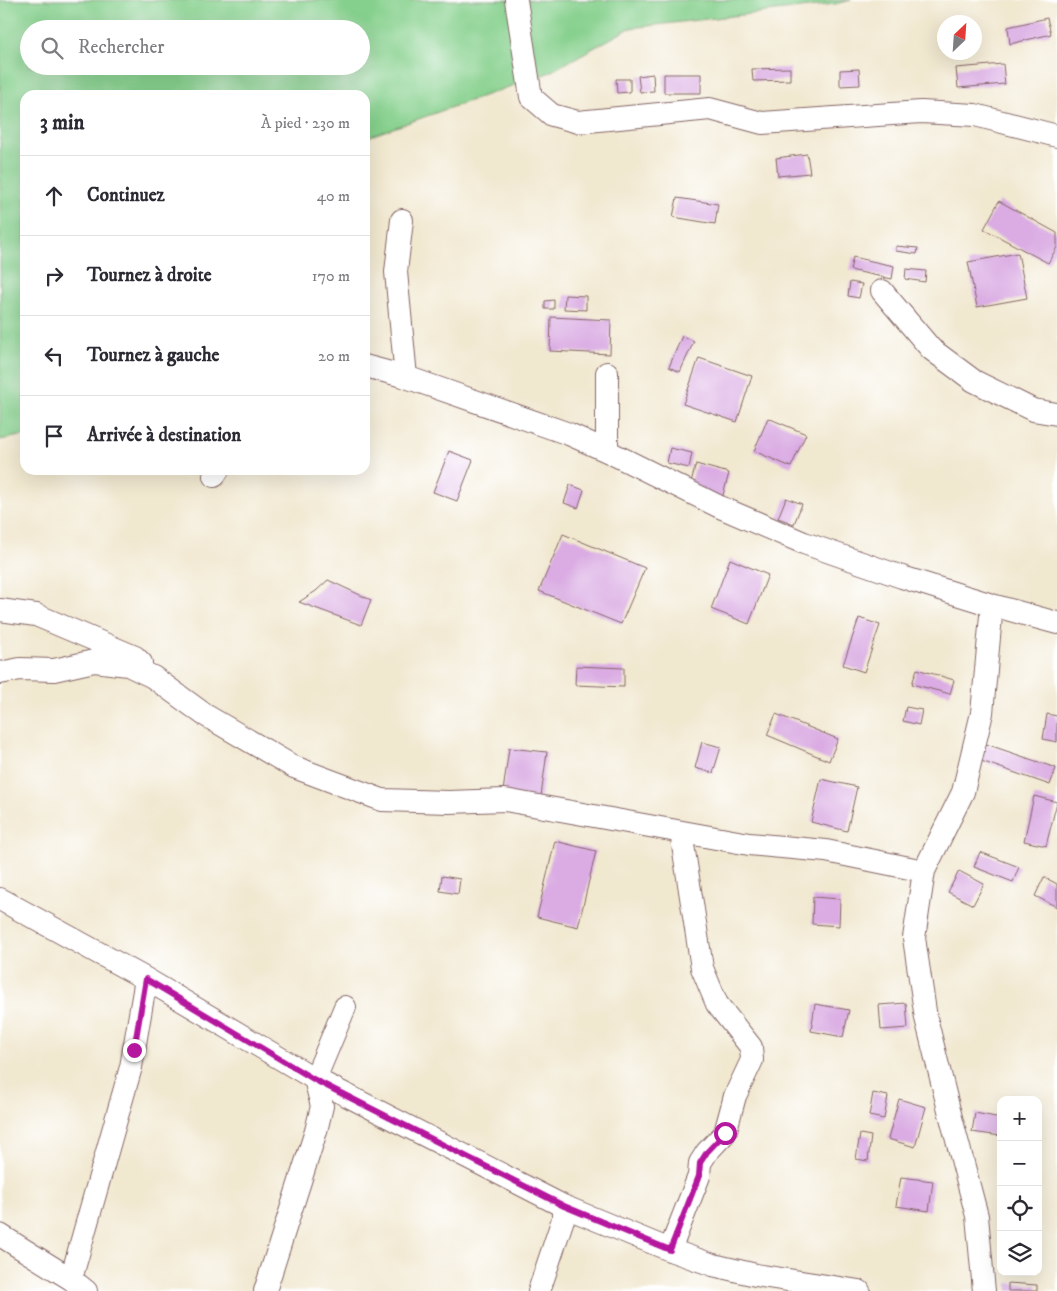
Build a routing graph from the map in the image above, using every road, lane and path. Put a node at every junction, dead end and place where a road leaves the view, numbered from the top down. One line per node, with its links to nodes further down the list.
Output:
1 (516, 0): 2 (street)
2 (1057, 136)
3 (402, 220): 7 (street)
4 (882, 291): 8 (street)
5 (370, 367): 7 (street)
6 (607, 374): 9 (street)
7 (406, 377): 9 (street)
8 (1057, 414)
9 (607, 451): 10 (street)
10 (992, 606): 12 (street); 16 (street)
11 (0, 610): 14 (street)
12 (1057, 623)
13 (0, 673): 14 (street)
14 (153, 677): 15 (street)
15 (681, 832): 16 (street); 23 (street)
16 (924, 871): 28 (street)
17 (0, 899): 18 (street)
18 (146, 979): 20 (street); 24 (street)
19 (345, 1007): 20 (street)
20 (315, 1080): 21 (street); 25 (street)
21 (564, 1206): 23 (street); 26 (street)
22 (0, 1235): 24 (street)
23 (670, 1250): 27 (street)
24 (78, 1285)
25 (265, 1291)
26 (539, 1291)
27 (859, 1291)
28 (984, 1291)

